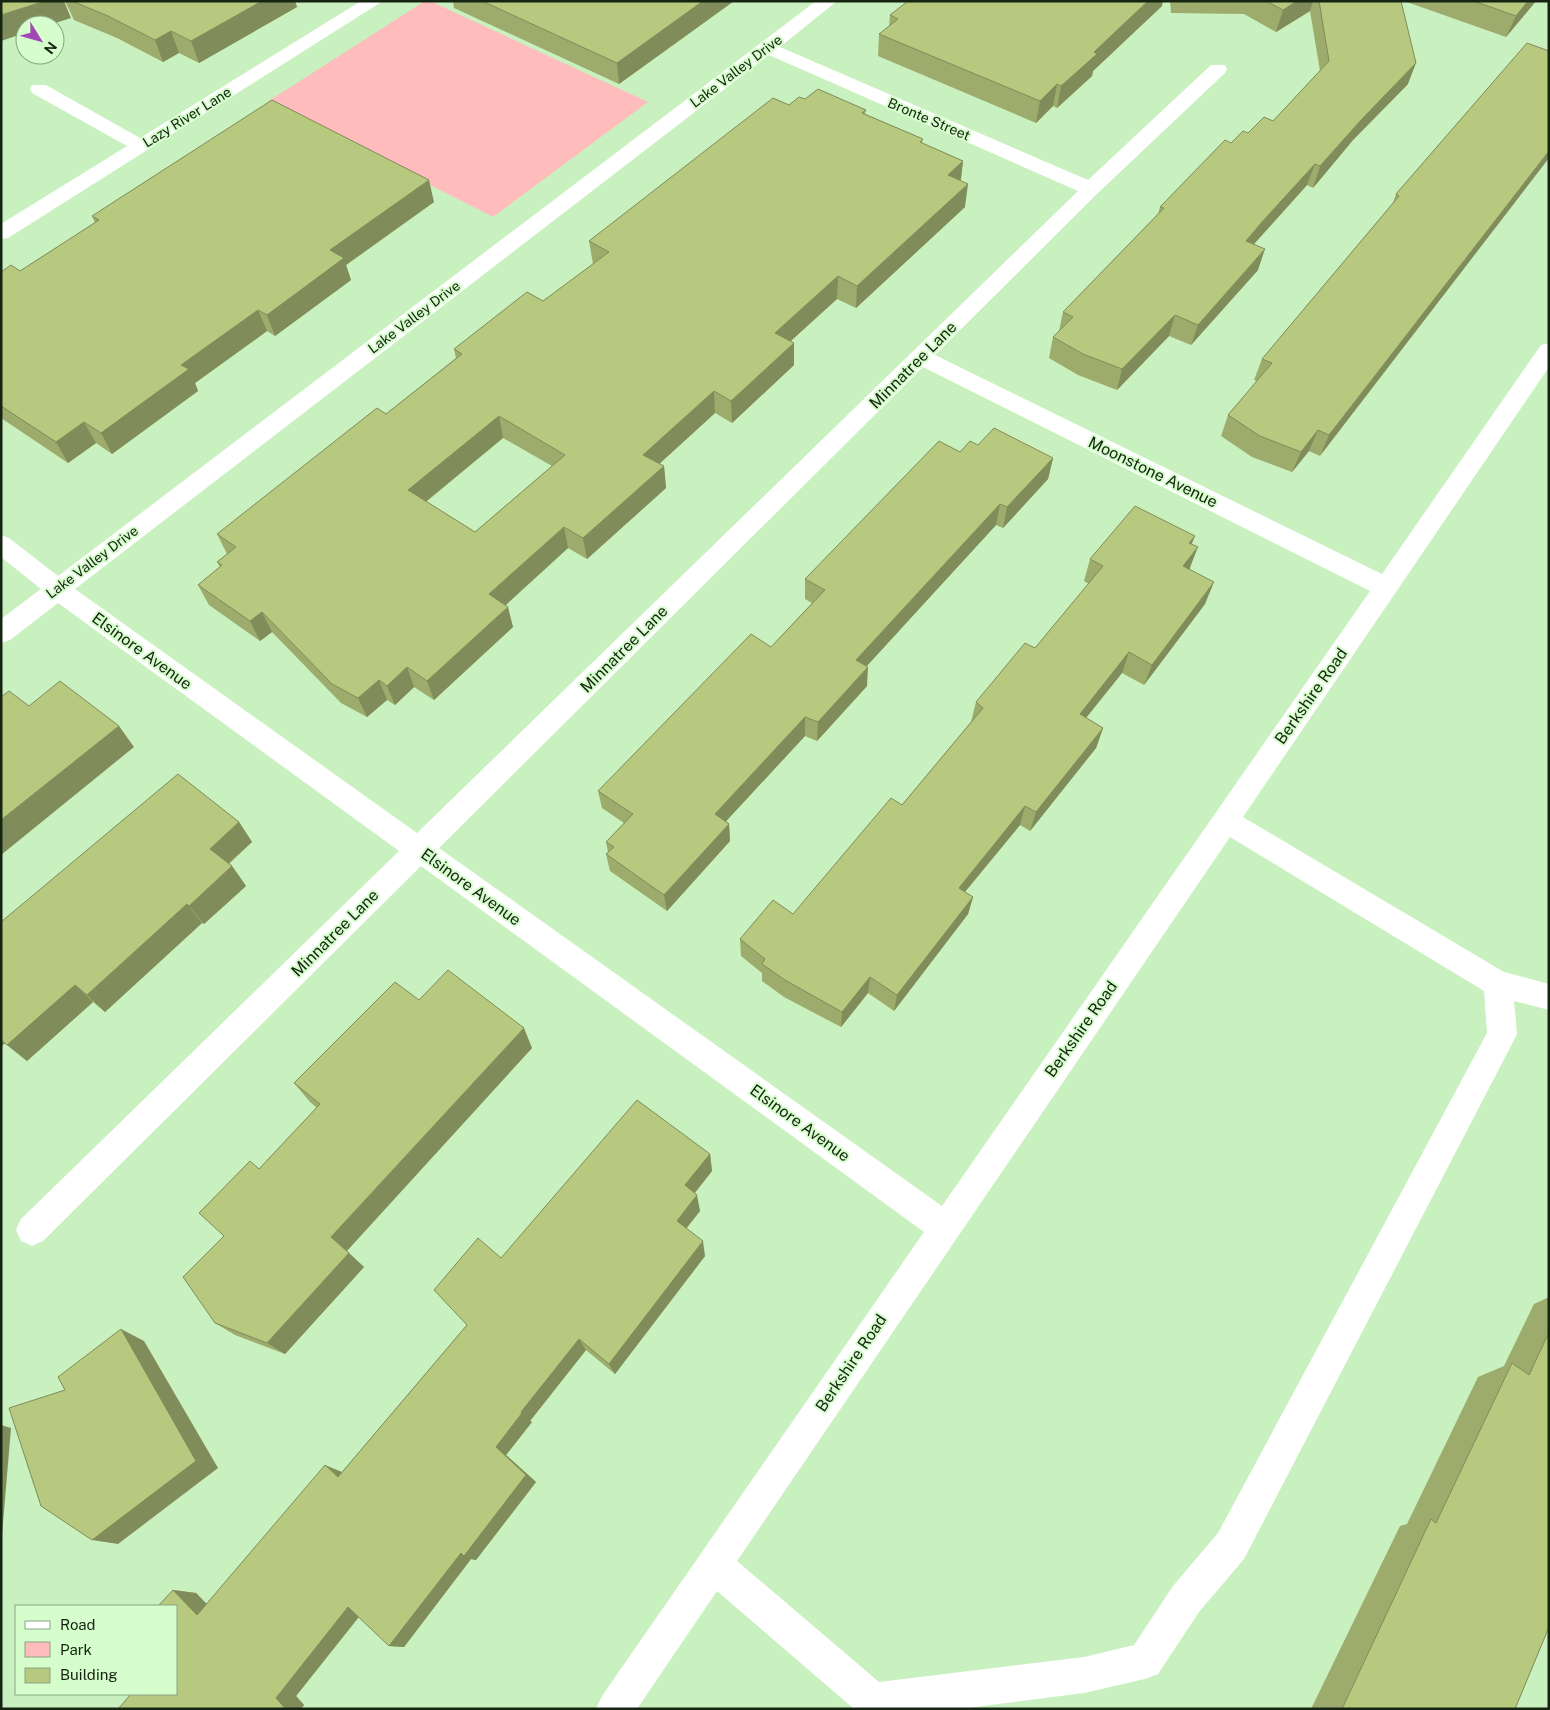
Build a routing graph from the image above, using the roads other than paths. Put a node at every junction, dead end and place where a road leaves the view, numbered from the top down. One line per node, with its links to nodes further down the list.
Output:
1 (374, 1): 6 (street, Lazy River Lane)
2 (828, 1): 3 (street, Lake Valley Drive)
3 (766, 48): 7 (street, Bronte Street); 13 (street, Lake Valley Drive)
4 (1218, 69): 7 (street, Minnatree Lane)
5 (39, 89): 6 (street)
6 (141, 146): 8 (street, Lazy River Lane)
7 (1091, 189): 10 (street, Minnatree Lane)
8 (1, 233)
9 (1549, 350): 12 (street, Berkshire Road)
10 (921, 357): 12 (street, Moonstone Avenue); 16 (street, Minnatree Lane)
11 (1, 544): 13 (street, Elsinore Avenue)
12 (1385, 587): 15 (street, Berkshire Road)
13 (57, 589): 14 (street, Lake Valley Drive); 16 (street, Elsinore Avenue)
14 (1, 633)
15 (1225, 820): 17 (street); 19 (street, Berkshire Road)
16 (419, 850): 19 (street, Elsinore Avenue); 20 (street, Minnatree Lane)
17 (1498, 984): 18 (street); 21 (street)
18 (1549, 997)
19 (944, 1226): 21 (street, Berkshire Road)
20 (32, 1230)
21 (713, 1564): 22 (street, Berkshire Road)
22 (614, 1709)

